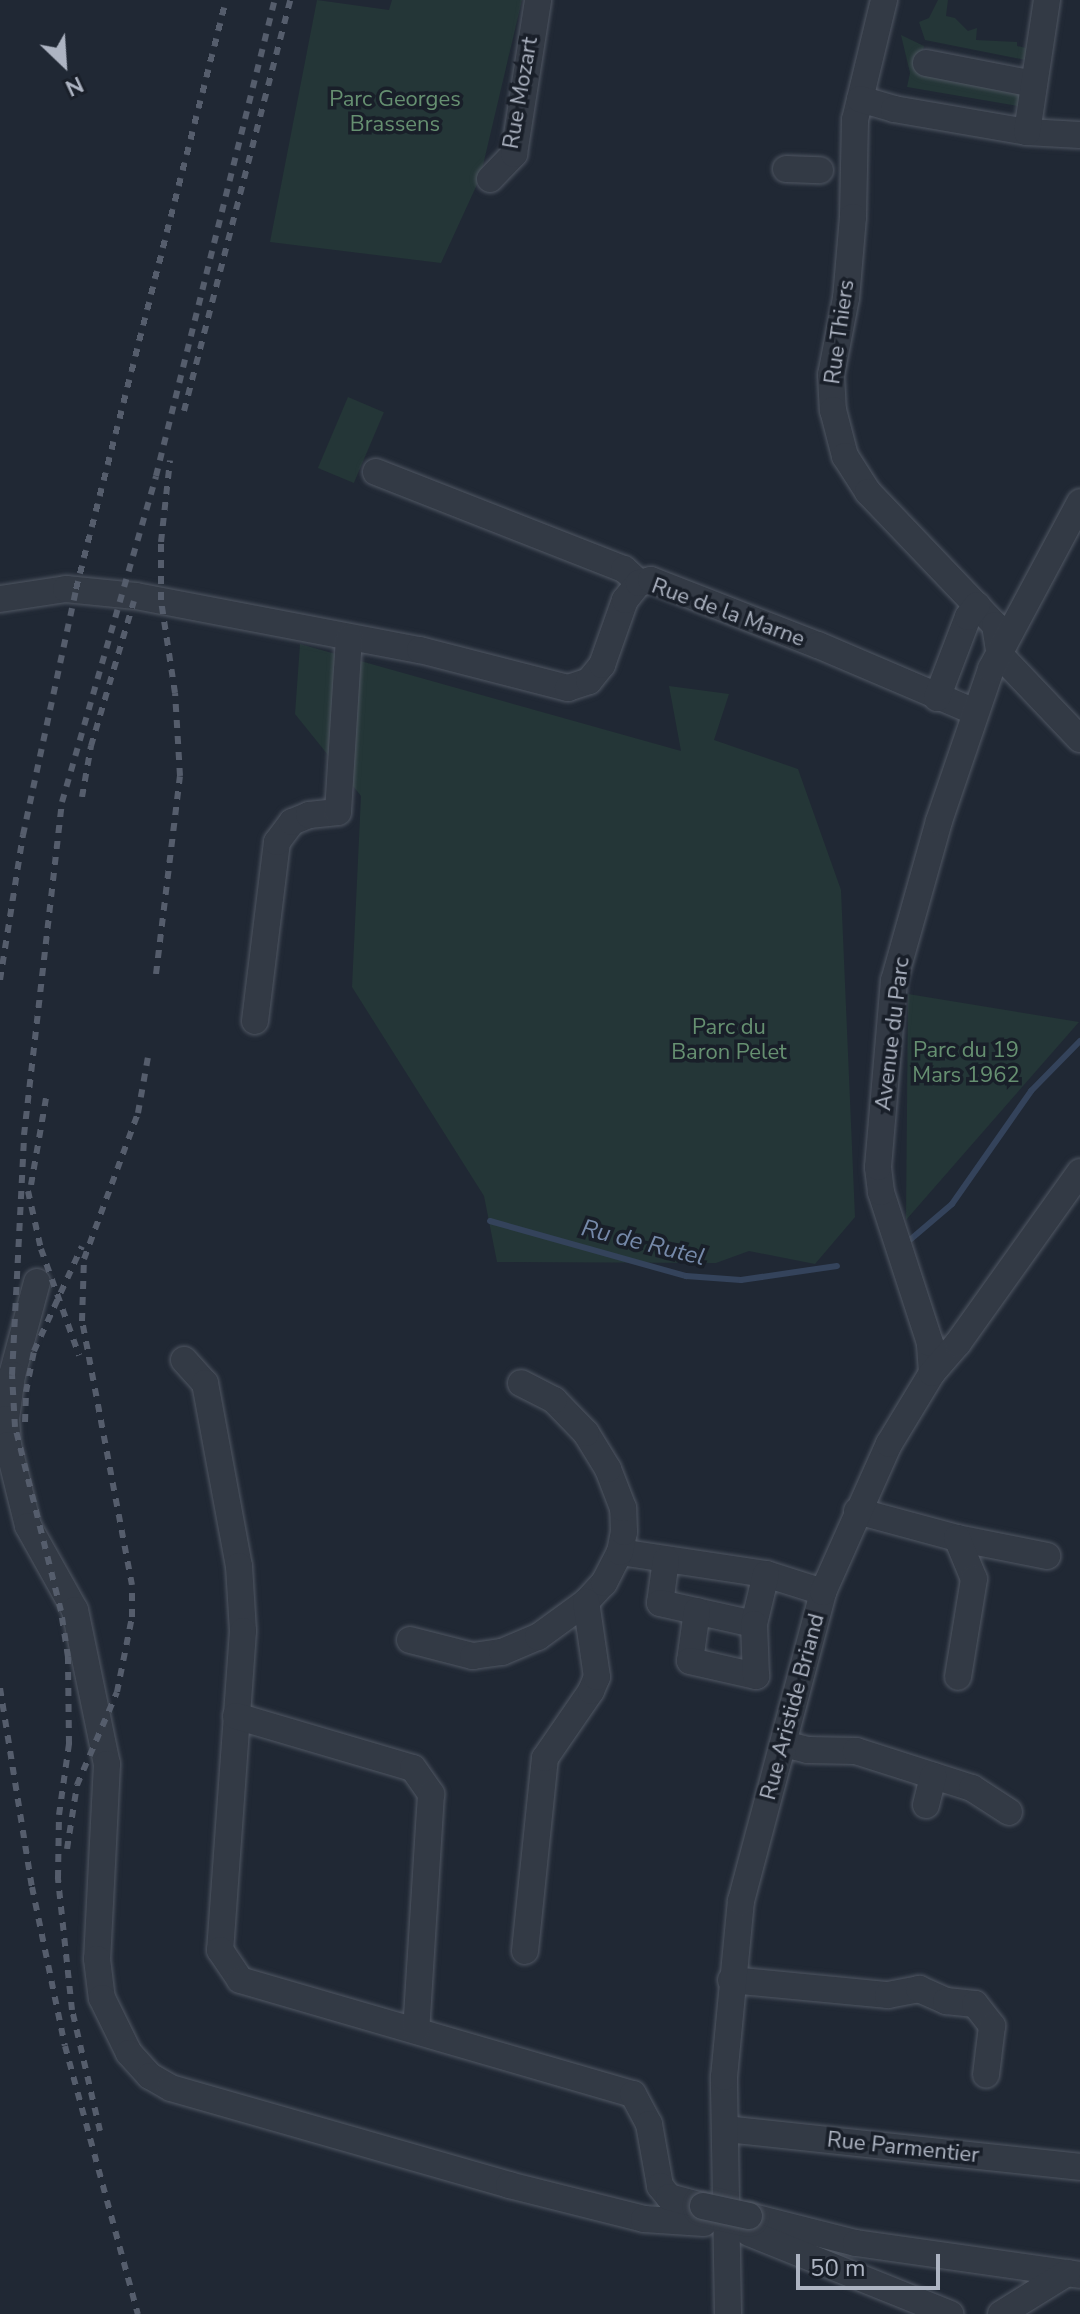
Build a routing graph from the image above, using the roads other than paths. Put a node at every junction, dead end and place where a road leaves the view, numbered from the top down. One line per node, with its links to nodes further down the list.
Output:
1 (538, 0): 11 (street, Rue Mozart)
2 (1047, 0): 5 (street)
3 (881, 1): 6 (street, Rue Thiers)
4 (926, 63): 5 (street)
5 (1034, 84): 7 (street)
6 (860, 99): 7 (street); 10 (street, Rue Thiers)
7 (1027, 132): 8 (street)
8 (1080, 135)
9 (786, 169): 10 (street)
10 (839, 170): 16 (street, Rue Thiers)
11 (490, 179)
12 (376, 472): 14 (street)
13 (1080, 502): 18 (street, Avenue du Parc)
14 (639, 583): 17 (street, Rue de la Marne); 19 (street, Rue de la Marne)
15 (0, 599): 17 (street, Rue de la Marne)
16 (977, 605): 18 (street, Rue Thiers); 19 (street)
17 (349, 638): 22 (street)
18 (1000, 655): 20 (street, Avenue du Parc); 21 (street)
19 (937, 698): 20 (street, Rue de la Marne)
20 (975, 712): 26 (street, Avenue du Parc)
21 (1080, 739)
22 (255, 1021)
23 (1080, 1172): 26 (street, Rue Aristide Briand)
24 (37, 1282): 51 (street)
25 (184, 1360): 40 (street)
26 (932, 1373): 28 (street, Rue Aristide Briand)
27 (521, 1383): 30 (street)
28 (857, 1511): 29 (street); 34 (street, Rue Aristide Briand)
29 (957, 1538): 31 (street); 39 (street)
30 (620, 1552): 32 (street); 35 (street)
31 (1047, 1556)
32 (666, 1560): 33 (street); 36 (street)
33 (766, 1574): 34 (street); 37 (street)
34 (823, 1592): 41 (street, Rue Aristide Briand)
35 (586, 1602): 38 (street); 45 (street)
36 (697, 1611): 37 (street); 37 (street)
37 (754, 1624)
38 (410, 1640)
39 (958, 1677)
40 (236, 1716): 47 (street); 47 (street)
41 (784, 1744): 42 (street); 46 (street, Rue Aristide Briand)
42 (933, 1776): 43 (street); 44 (street)
43 (926, 1805)
44 (1009, 1812)
45 (525, 1951)
46 (731, 1980): 48 (street); 49 (street, Rue Aristide Briand)
47 (416, 2030): 51 (street)
48 (986, 2075)
49 (726, 2129): 50 (street, Rue Parmentier); 54 (street, Rue Aristide Briand)
50 (1080, 2167)
51 (704, 2214): 52 (street, bridge)
52 (749, 2224): 53 (street); 55 (street)
53 (1073, 2274): 56 (street)
54 (728, 2314)
55 (950, 2314)
56 (1001, 2314)

